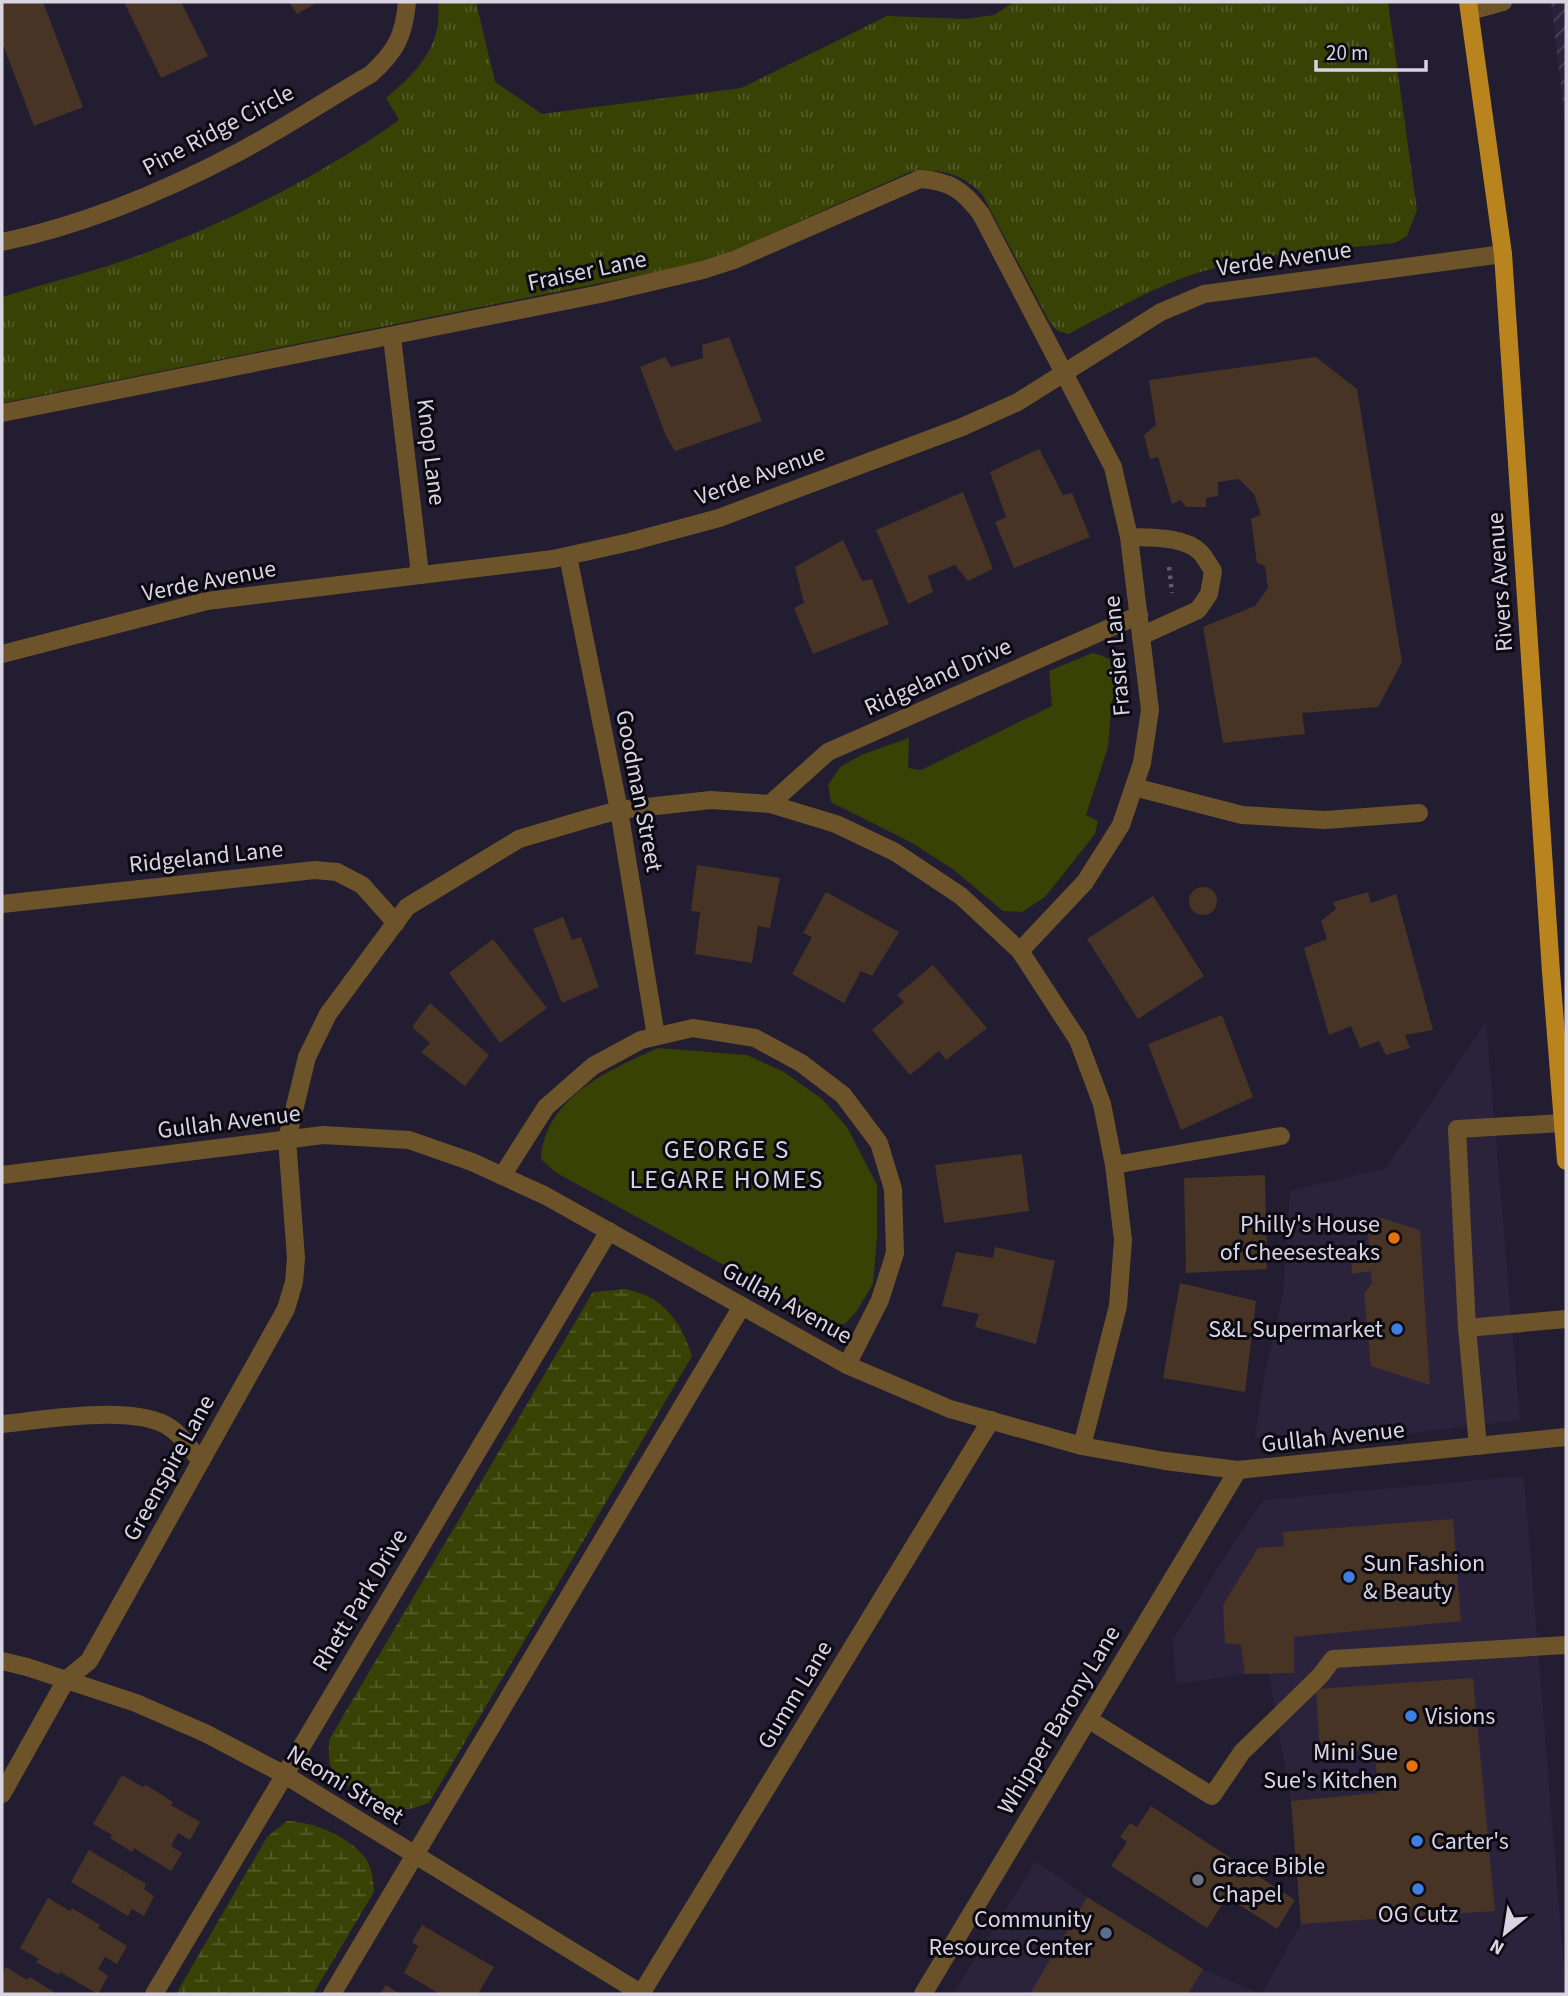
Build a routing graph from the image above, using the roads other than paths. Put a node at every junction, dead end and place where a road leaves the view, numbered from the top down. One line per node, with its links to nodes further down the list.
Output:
1 (407, 2): 4 (street, Pine Ridge Circle)
2 (1503, 2): 3 (street)
3 (1469, 7): 5 (main road, Rivers Avenue)
4 (2, 242)
5 (1503, 254): 7 (street, Verde Avenue); 22 (main road, Rivers Avenue)
6 (392, 337): 7 (street, Fraiser Lane); 8 (street, Fraiser Lane); 11 (street, Knop Lane)
7 (1065, 372): 9 (street, Frasier Lane); 10 (street, Verde Avenue)
8 (2, 414)
9 (1129, 537): 12 (street, Frasier Lane); 13 (street)
10 (568, 556): 11 (street, Verde Avenue); 17 (street, Goodman Street)
11 (421, 574): 14 (street, Verde Avenue)
12 (1139, 615): 13 (street, Frasier Lane); 16 (street, Ridgeland Drive)
13 (1141, 636): 15 (street, Frasier Lane)
14 (2, 654)
15 (1134, 787): 18 (street); 21 (street, Frasier Lane)
16 (771, 804): 17 (street, Greenspire Lane); 21 (street, Greenspire Lane)
17 (619, 810): 20 (street, Greenspire Lane); 23 (street, Goodman Street)
18 (1419, 813)
19 (2, 904): 20 (street, Ridgeland Lane)
20 (396, 923): 26 (street, Greenspire Lane)
21 (1020, 951): 28 (street, Greenspire Lane)
22 (1558, 971): 24 (main road, Rivers Avenue)
23 (656, 1036): 30 (street); 35 (street)
24 (1563, 1123): 27 (main road, Rivers Avenue); 34 (street)
25 (1280, 1136): 28 (street)
26 (287, 1139): 29 (street, Gullah Avenue); 30 (street, Gullah Avenue); 41 (street, Greenspire Lane)
27 (1566, 1161)
28 (1114, 1165): 39 (street, Greenspire Lane)
29 (2, 1175)
30 (502, 1176): 31 (street, Gullah Avenue)
31 (609, 1231): 32 (street, Gullah Avenue); 47 (street, Rhett Park Drive)
32 (742, 1306): 35 (street, Gullah Avenue); 49 (street)
33 (1566, 1319): 34 (street)
34 (1467, 1328): 40 (street)
35 (847, 1365): 36 (street, Gullah Avenue)
36 (991, 1420): 39 (street, Gullah Avenue); 52 (street, Gumm Lane)
37 (2, 1424): 41 (street)
38 (1566, 1437): 40 (street, Gullah Avenue)
39 (1082, 1446): 42 (street, Gullah Avenue)
40 (1478, 1446): 42 (street, Gullah Avenue)
41 (201, 1461): 45 (street, Greenspire Lane)
42 (1238, 1470): 46 (street, Whipper Barony Lane)
43 (1566, 1645): 46 (street)
44 (2, 1661): 45 (street, Neomi Street)
45 (66, 1680): 47 (street, Neomi Street); 48 (street, Greenspire Lane)
46 (1088, 1719): 53 (street, Whipper Barony Lane)
47 (285, 1775): 49 (street, Neomi Street); 50 (street, Rhett Park Drive)
48 (2, 1794)
49 (414, 1855): 51 (street); 52 (street, Neomi Street)
50 (154, 1994)
51 (332, 1994)
52 (641, 1994)
53 (923, 1994)

